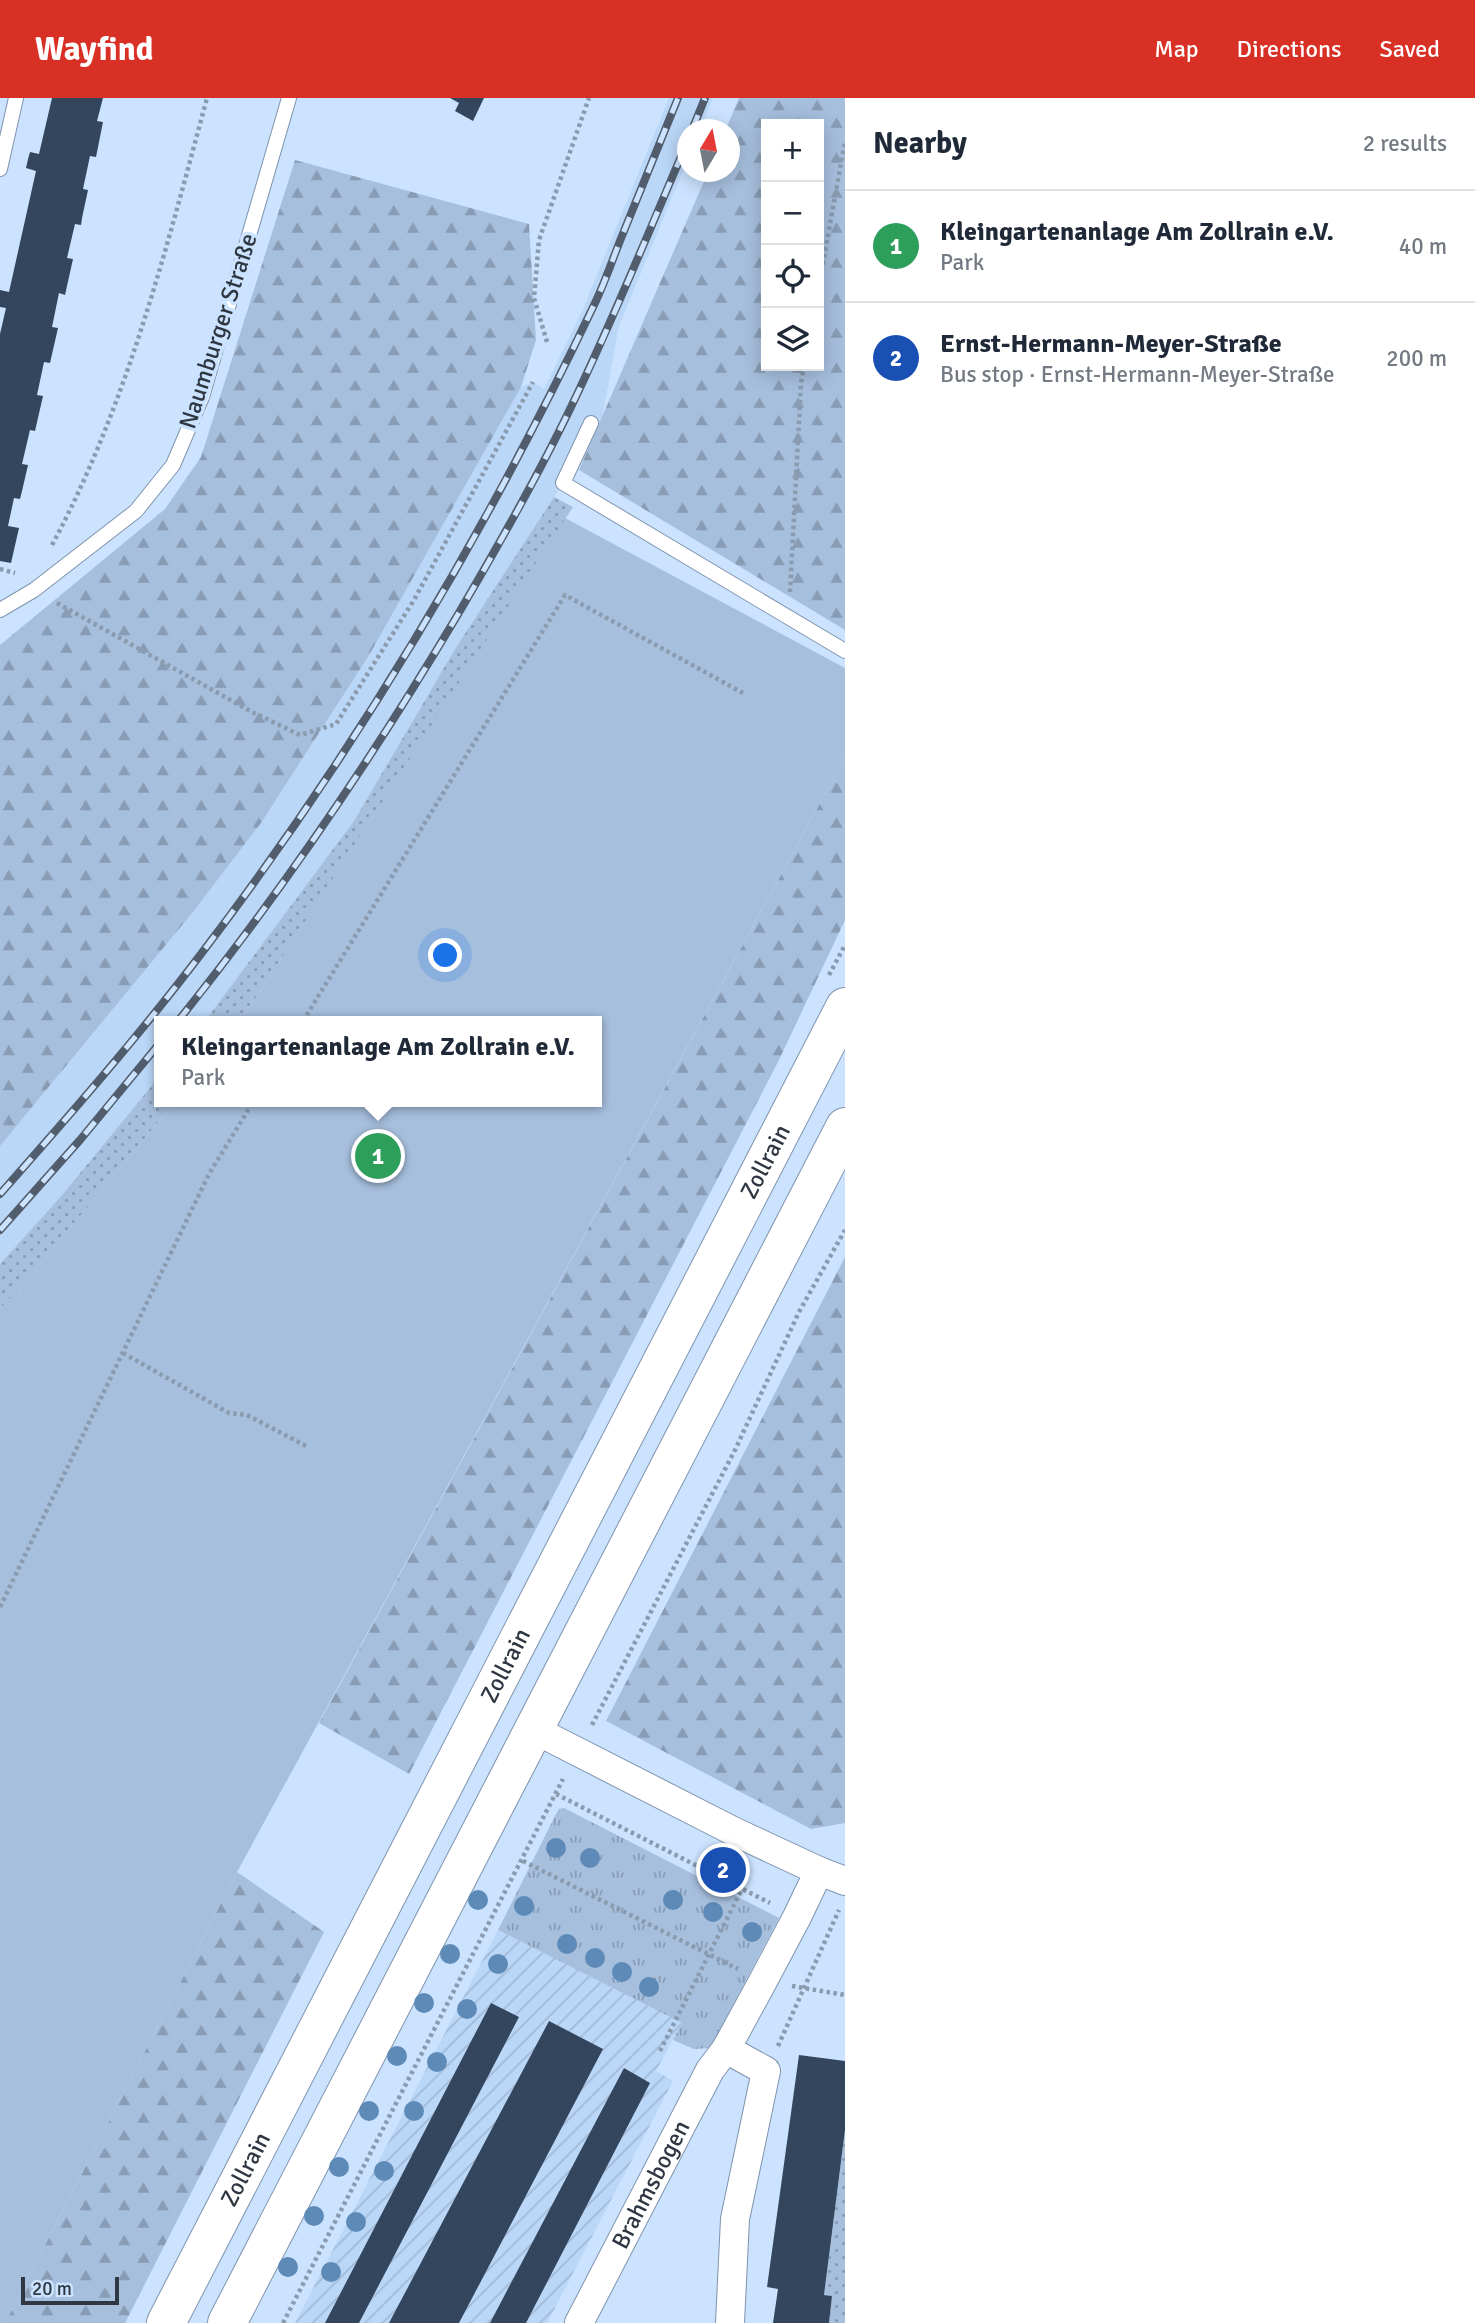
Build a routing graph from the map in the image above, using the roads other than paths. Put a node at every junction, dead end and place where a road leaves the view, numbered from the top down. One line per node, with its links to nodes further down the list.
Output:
1 (16, 98): 3 (lane)
2 (289, 98): 5 (lane, Naumburger Straße)
3 (0, 169)
4 (591, 423): 6 (lane)
5 (0, 610)
6 (845, 651)
7 (845, 1007): 9 (main road, Zollrain)
8 (845, 1127): 10 (main road)
9 (485, 1704): 10 (main road); 14 (main road, Zollrain)
10 (533, 1729): 11 (street); 15 (main road)
11 (819, 1871): 12 (street); 13 (street, Brahmsbogen)
12 (842, 1894)
13 (726, 2049): 16 (street, Brahmsbogen); 17 (street)
14 (166, 2323)
15 (227, 2323)
16 (579, 2323)
17 (730, 2323)

